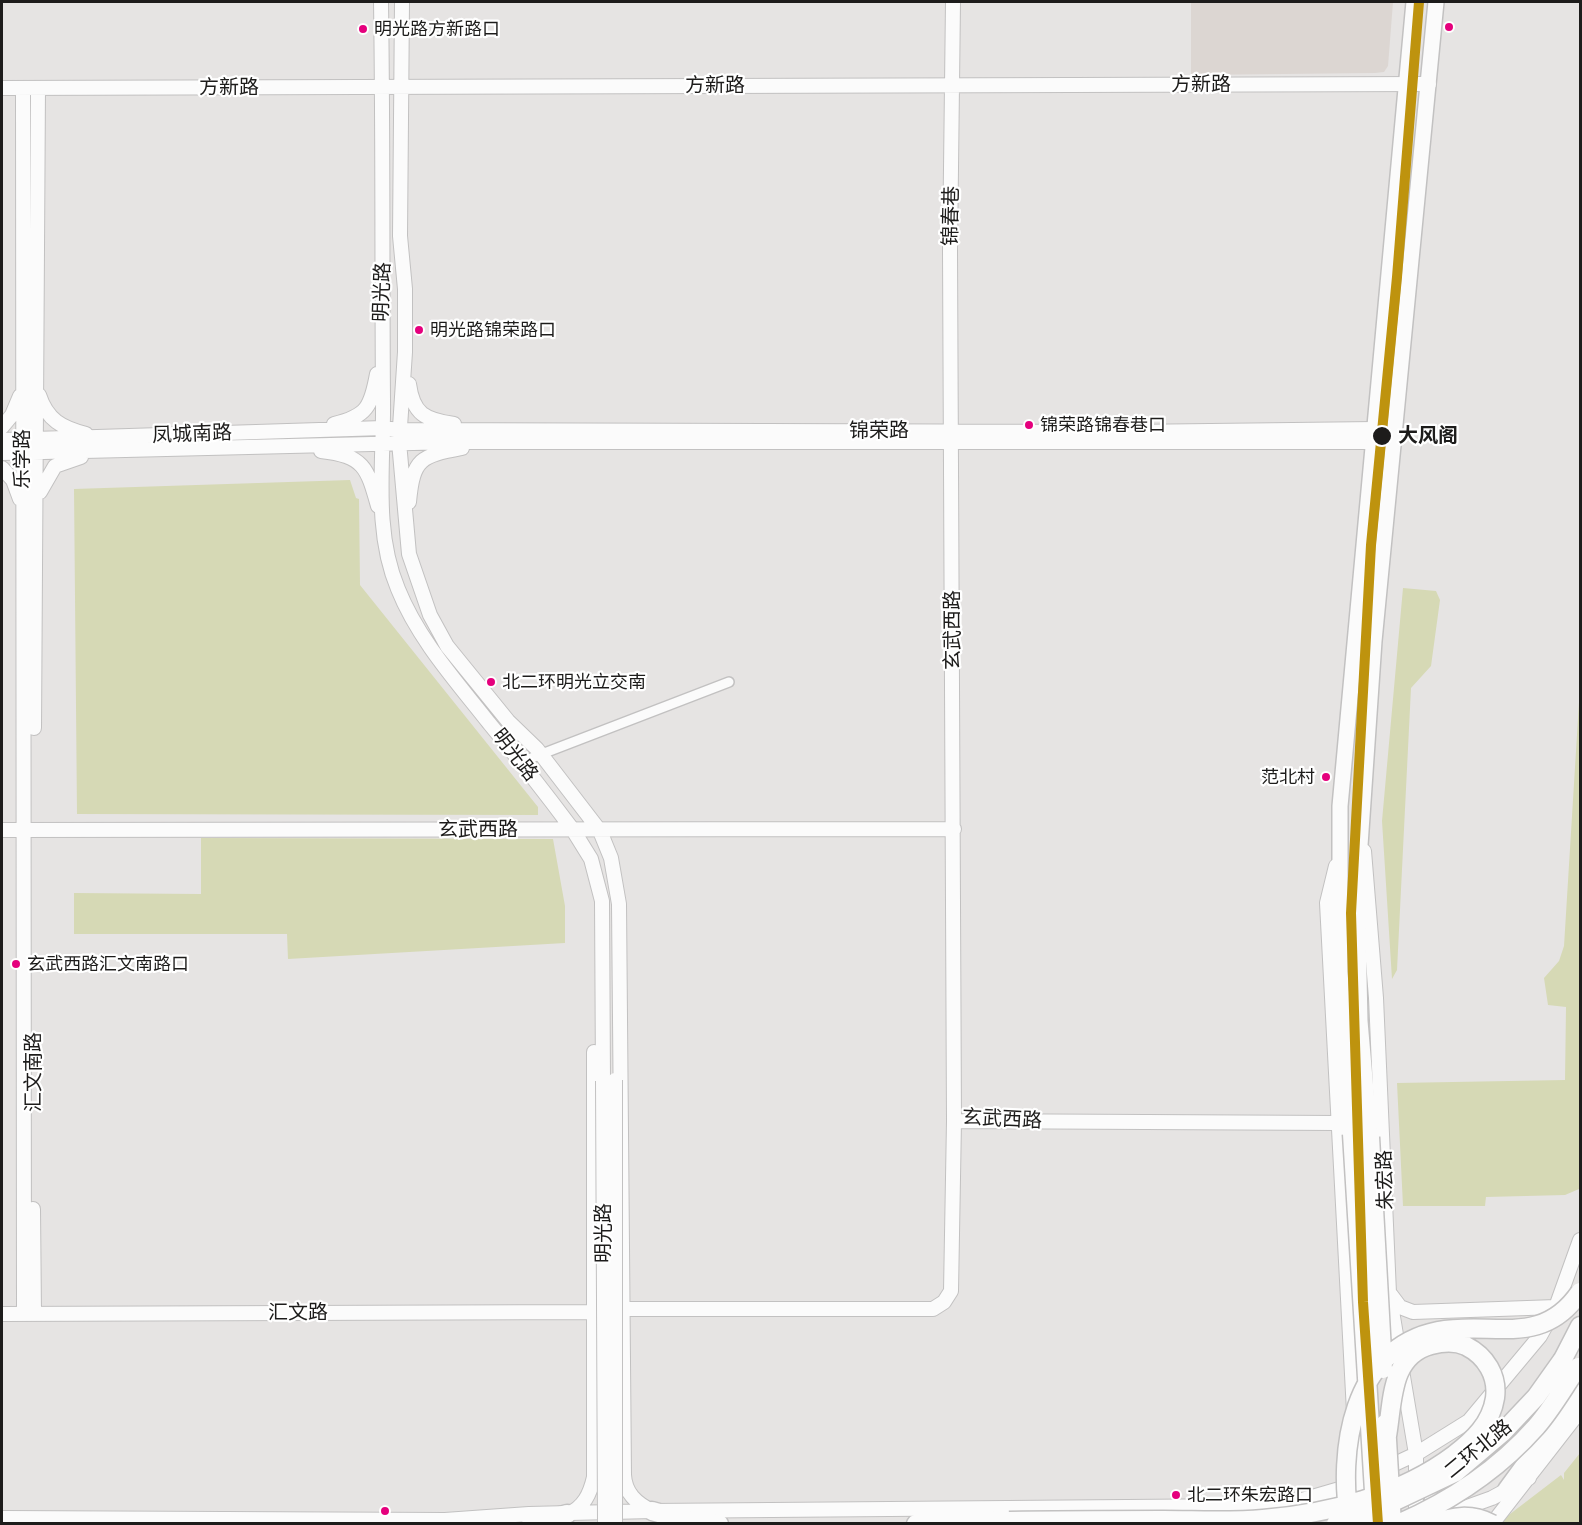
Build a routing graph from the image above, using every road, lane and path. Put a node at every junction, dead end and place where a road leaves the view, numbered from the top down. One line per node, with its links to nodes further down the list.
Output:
1 (381, 2): 9 (street, 明光路)
2 (402, 2): 10 (street, 明光路)
3 (953, 2): 8 (street, 锦春巷)
4 (1414, 2): 6 (main road, 朱宏路)
5 (1436, 2): 7 (main road, 朱宏路)
6 (1408, 83): 7 (street, 方新路); 8 (street, 方新路); 21 (main road, 朱宏路)
7 (1429, 84): 43 (main road, 朱宏路)
8 (953, 86): 10 (street, 方新路); 24 (street, 锦春巷)
9 (382, 87): 10 (street, 方新路); 13 (street, 方新路); 14 (street, 明光路)
10 (401, 87): 15 (street, 明光路)
11 (2, 88): 12 (street, 方新路)
12 (23, 88): 13 (street, 方新路); 16 (street, 乐学路)
13 (38, 88): 17 (street, 乐学路)
14 (381, 348): 19 (street, 明光路); 20 (street)
15 (405, 352): 22 (street, 明光路); 23 (street)
16 (23, 385): 18 (street); 29 (street, 乐学路)
17 (37, 386): 27 (street); 29 (street, 乐学路)
18 (2, 427)
19 (383, 428): 20 (street, 凤城南路); 22 (street, 锦荣路); 26 (street, 明光路)
20 (306, 430): 27 (street, 凤城南路)
21 (1374, 435): 24 (street, 锦荣路); 44 (main road, 朱宏路)
22 (399, 436): 23 (street, 锦荣路); 26 (street, 锦荣路); 34 (street, 明光路)
23 (498, 436): 24 (street, 锦荣路); 34 (street)
24 (952, 437): 41 (street, 玄武西路)
25 (2, 440): 29 (street, 凤城南路)
26 (383, 442): 28 (street, 凤城南路); 33 (street, 明光路)
27 (108, 444): 28 (street, 凤城南路); 29 (street, 凤城南路); 32 (street)
28 (275, 445): 33 (street)
29 (30, 446): 30 (street, 凤城南路); 32 (street, 乐学路)
30 (2, 453)
31 (2, 468): 32 (street)
32 (30, 509): 39 (street, 乐学路)
33 (382, 521): 37 (street, 明光路)
34 (406, 531): 36 (street, 明光路)
35 (729, 682): 36 (street)
36 (540, 754): 37 (street); 42 (street, 明光路)
37 (521, 762): 40 (street, 明光路)
38 (2, 830): 39 (street, 玄武西路)
39 (30, 830): 40 (street, 玄武西路); 58 (street, 汇文南路)
40 (573, 830): 42 (street, 玄武西路); 45 (street, 明光路)
41 (954, 830): 42 (street, 玄武西路); 48 (street, 玄武西路)
42 (600, 831): 46 (street, 明光路)
43 (1362, 835): 50 (main road, 朱宏路); 53 (street, 朱宏路)
44 (1338, 858): 49 (street); 50 (main road, 朱宏路)
45 (601, 996): 47 (street, 明光路); 56 (street)
46 (618, 1006): 47 (street, 明光路); 55 (street, 明光路)
47 (609, 1080): 76 (street, 明光路, bridge); 77 (street, 明光路, bridge)
48 (954, 1120): 49 (street, 玄武西路); 55 (street)
49 (1337, 1123): 68 (street)
50 (1361, 1136): 64 (highway, bridge); 81 (highway, bridge)
51 (1581, 1240): 54 (street)
52 (1581, 1292): 80 (highway, bridge)
53 (1389, 1293): 54 (street); 66 (street, 朱宏路)
54 (1556, 1307): 63 (street)
55 (623, 1309): 71 (street, 明光路)
56 (594, 1312): 58 (street, 汇文路); 72 (street)
57 (2, 1314): 58 (street, 汇文路)
58 (29, 1314)
59 (1581, 1326): 60 (highway, 二环北路)
60 (1574, 1363): 79 (highway, 二环北路, bridge); 83 (highway, 二环北路, bridge)
61 (1581, 1390): 65 (highway)
62 (1581, 1411): 67 (street)
63 (1469, 1421): 66 (street); 69 (street)
64 (1387, 1436): 74 (highway, bridge); 82 (highway, bridge)
65 (1541, 1447): 67 (street); 69 (highway)
66 (1416, 1454): 68 (street); 84 (street, 朱宏路)
67 (1531, 1474): 69 (street); 87 (street)
68 (1359, 1481): 70 (street); 80 (street)
69 (1507, 1490): 86 (street)
70 (990, 1507): 71 (street); 74 (highway)
71 (652, 1511): 72 (street); 78 (highway)
72 (567, 1514): 73 (street); 75 (highway)
73 (2, 1518)
74 (923, 1522)
75 (531, 1524)
76 (605, 1524)
77 (615, 1524)
78 (719, 1524)
79 (1336, 1524)
80 (1352, 1524)
81 (1376, 1524)
82 (1392, 1524)
83 (1398, 1524)
84 (1416, 1524)
85 (1431, 1524): 87 (highway, bridge)
86 (1468, 1524)
87 (1492, 1524)

